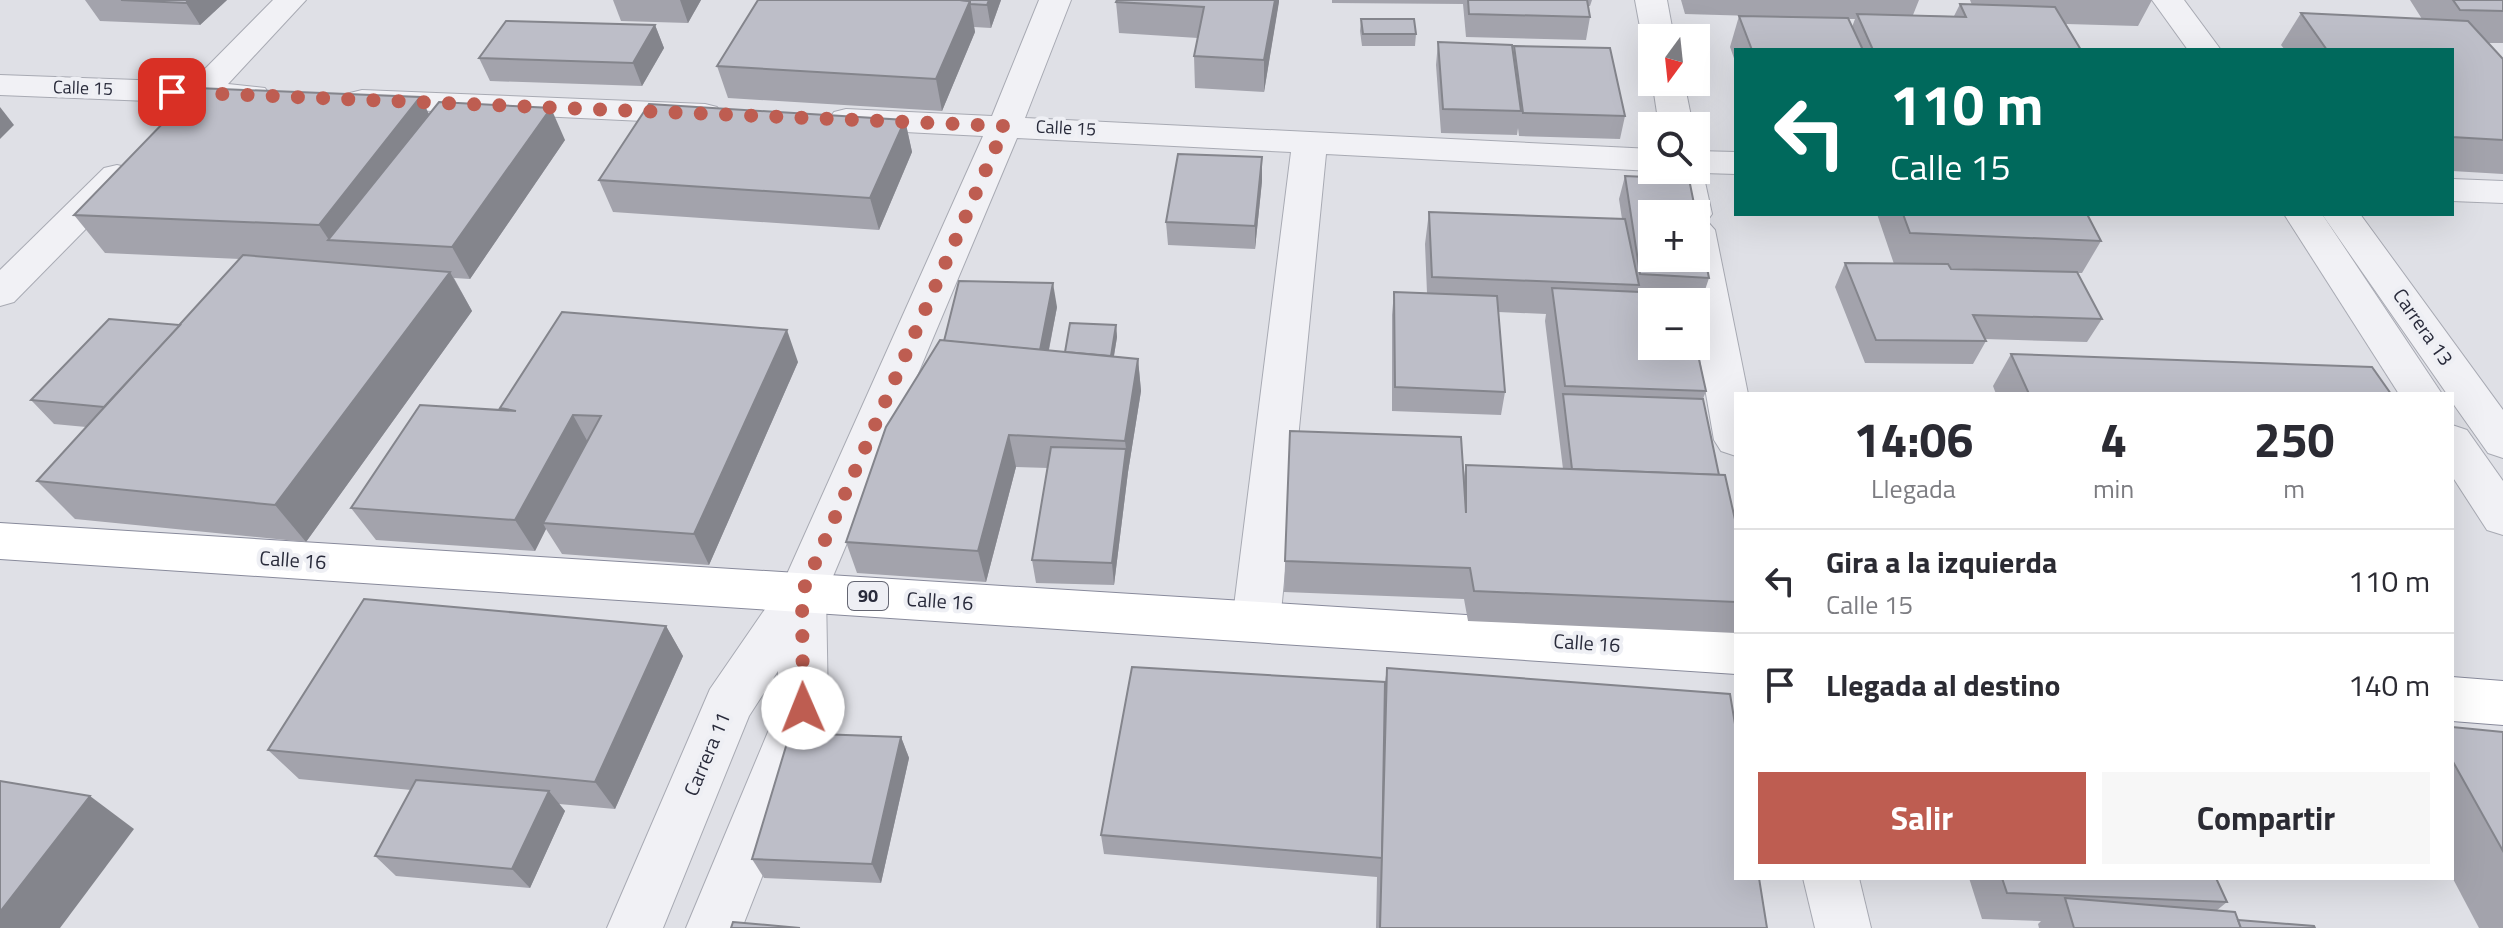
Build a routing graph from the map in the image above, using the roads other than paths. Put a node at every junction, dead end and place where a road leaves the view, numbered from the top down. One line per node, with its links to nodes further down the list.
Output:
1 (290, 0): 8 (street)
2 (1055, 0): 13 (street, Carrera 11)
3 (1651, 0): 5 (street)
4 (2168, 0): 6 (street)
5 (1655, 24)
6 (2204, 48)
7 (0, 85): 8 (street, Calle 15)
8 (201, 93): 9 (street, Calle 15); 23 (street)
9 (280, 96)
10 (327, 98): 11 (street)
11 (737, 115)
12 (816, 118): 13 (street, Calle 15)
13 (1005, 126): 14 (street, Calle 15); 30 (street, Carrera 11)
14 (1310, 140): 15 (street, Calle 15); 31 (street)
15 (1638, 159)
16 (1710, 162): 17 (street)
17 (1734, 163)
18 (2454, 190): 19 (street)
19 (2503, 192)
20 (2304, 216): 24 (street, Carrera 13)
21 (2342, 216): 26 (street, Carrera 13)
22 (1704, 272): 25 (street)
23 (0, 293)
24 (2420, 392)
25 (1734, 430)
26 (2503, 442)
27 (2454, 444): 28 (street)
28 (2503, 517)
29 (0, 541): 30 (highway, Calle 16 / 90)
30 (802, 593): 31 (highway, Calle 16 / 90); 36 (street, Carrera 11); 37 (street, Carrera 11)
31 (1256, 622): 32 (highway, Calle 16 / 90)
32 (1734, 653)
33 (2454, 699): 34 (highway)
34 (2503, 703)
35 (1831, 880): 38 (street)
36 (635, 928)
37 (714, 928)
38 (1843, 928)

